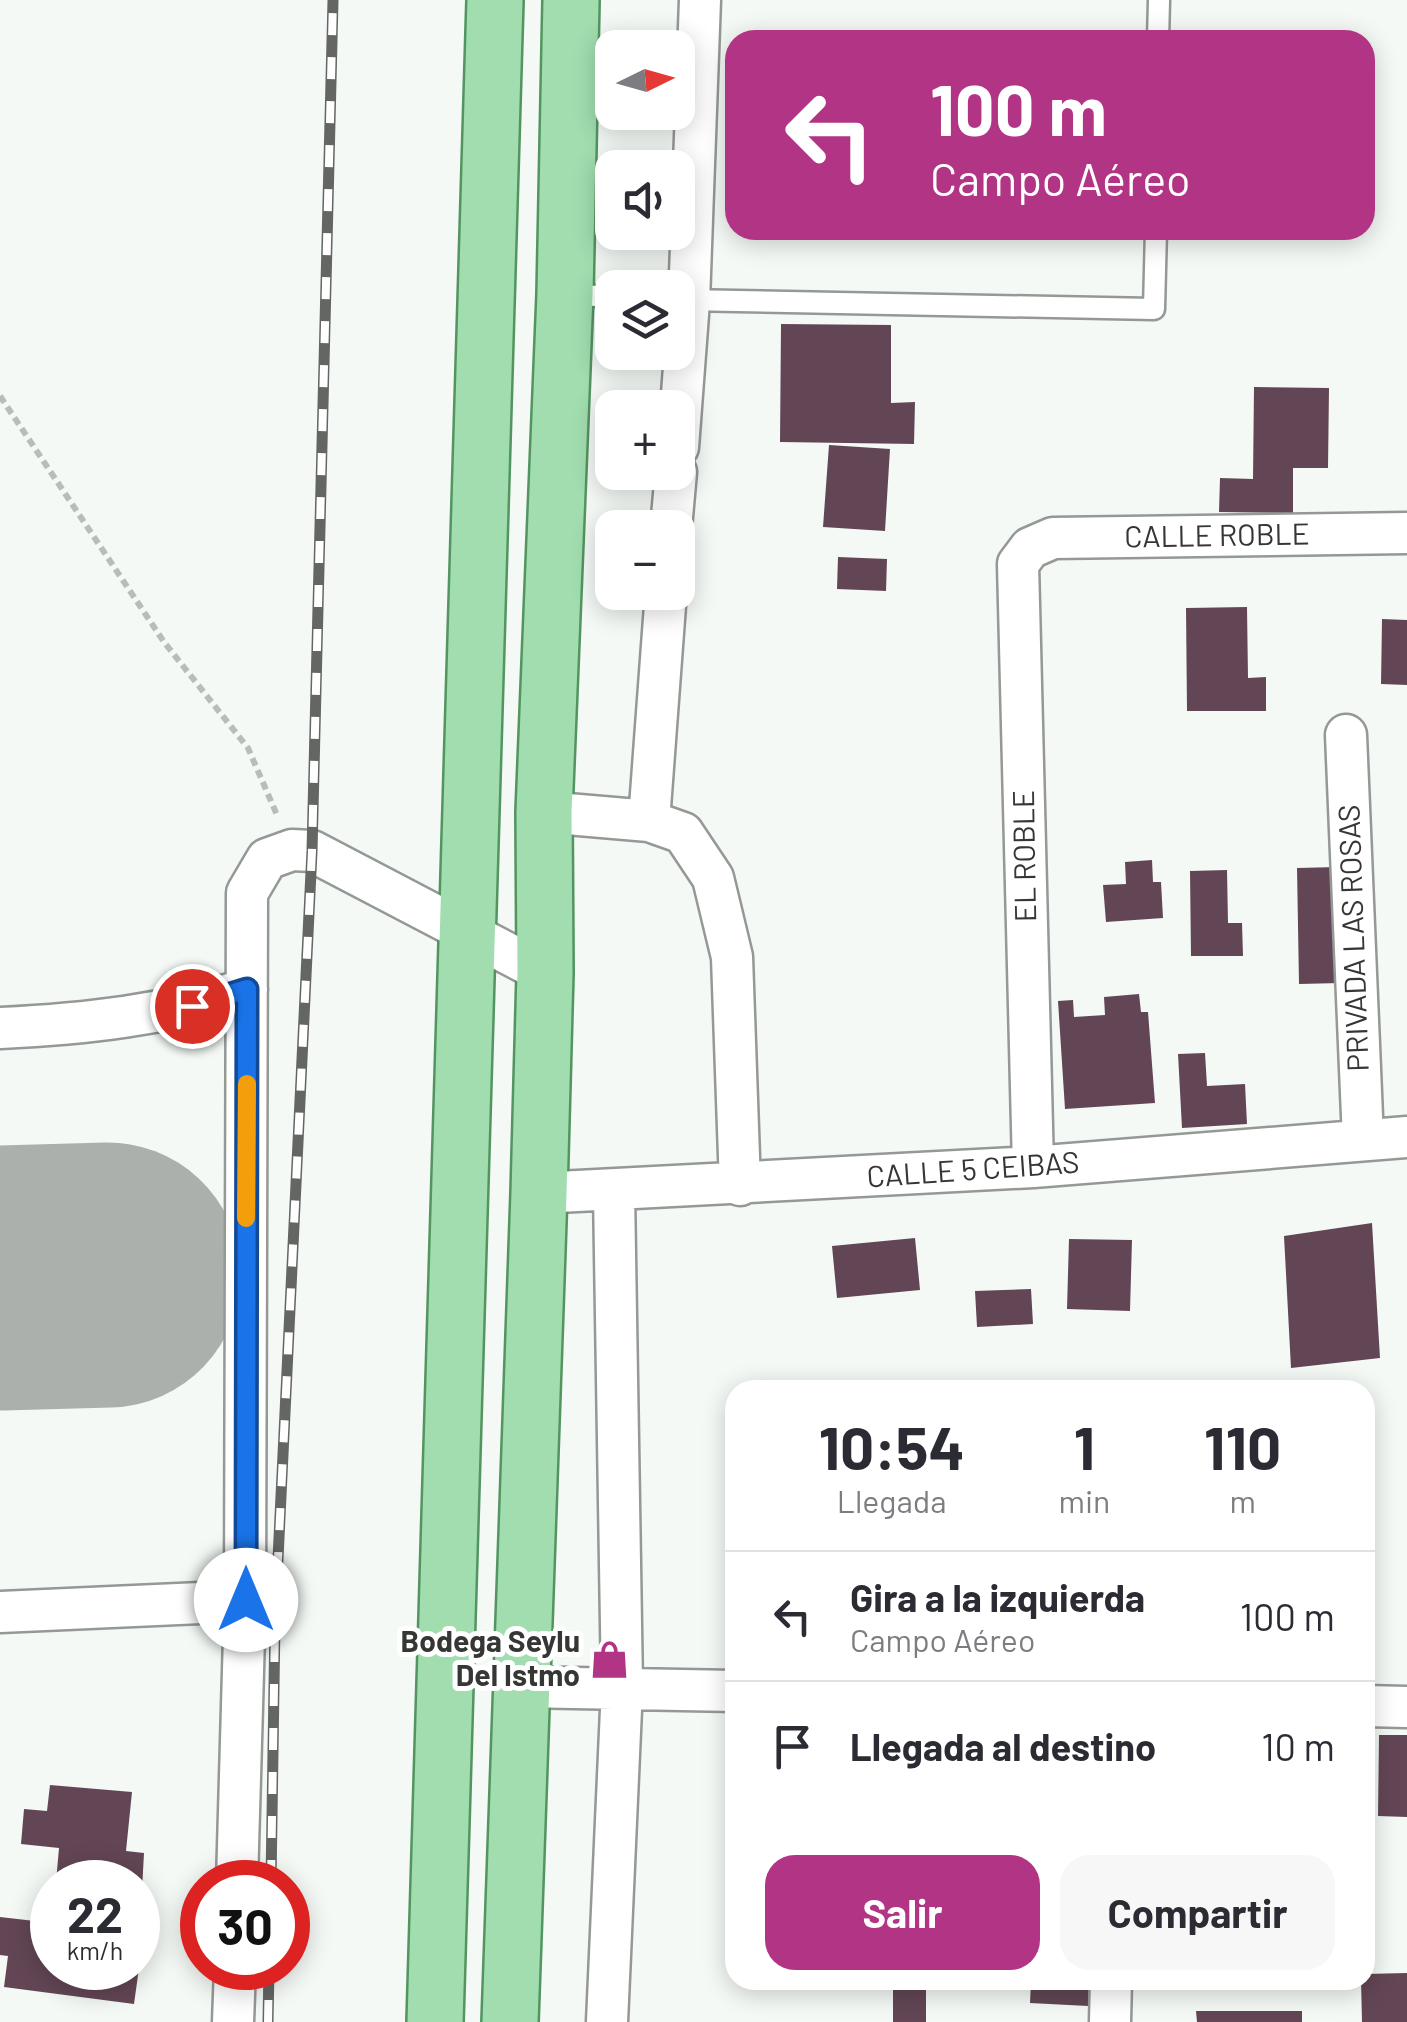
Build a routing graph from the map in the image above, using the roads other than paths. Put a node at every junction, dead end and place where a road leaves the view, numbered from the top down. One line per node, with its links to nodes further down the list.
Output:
1 (495, 0): 16 (main road)
2 (572, 0): 8 (main road)
3 (700, 0): 7 (street)
4 (1159, 0): 5 (lane)
5 (1158, 30)
6 (1156, 240): 9 (lane)
7 (685, 270)
8 (589, 295): 14 (main road)
9 (695, 300)
10 (1407, 534): 11 (street, CALLE ROBLE)
11 (1030, 548): 22 (street, EL ROBLE)
12 (665, 610): 15 (street)
13 (1346, 736): 21 (street, PRIVADA LAS ROSAS)
14 (544, 812): 15 (street); 17 (main road)
15 (649, 821): 23 (street)
16 (467, 932): 17 (street); 18 (street); 37 (main road)
17 (545, 973): 25 (main road)
18 (247, 989): 19 (street); 26 (street)
19 (0, 1028)
20 (1407, 1137): 21 (street, CALLE 5 CEIBAS)
21 (1363, 1140): 22 (street, CALLE 5 CEIBAS)
22 (1034, 1167): 23 (street, CALLE 5 CEIBAS)
23 (740, 1184): 24 (street, CALLE 5 CEIBAS)
24 (614, 1192): 25 (street, CALLE 5 CEIBAS); 29 (street)
25 (539, 1193): 28 (main road)
26 (246, 1600): 27 (street); 33 (street)
27 (0, 1612)
28 (521, 1687): 29 (street); 38 (main road)
29 (622, 1687): 30 (street); 39 (street)
30 (725, 1691)
31 (1375, 1706): 32 (street)
32 (1407, 1706)
33 (238, 1860)
34 (234, 1990): 36 (street)
35 (1112, 1990): 40 (street)
36 (233, 2022)
37 (435, 2022)
38 (510, 2022)
39 (607, 2022)
40 (1110, 2022)

